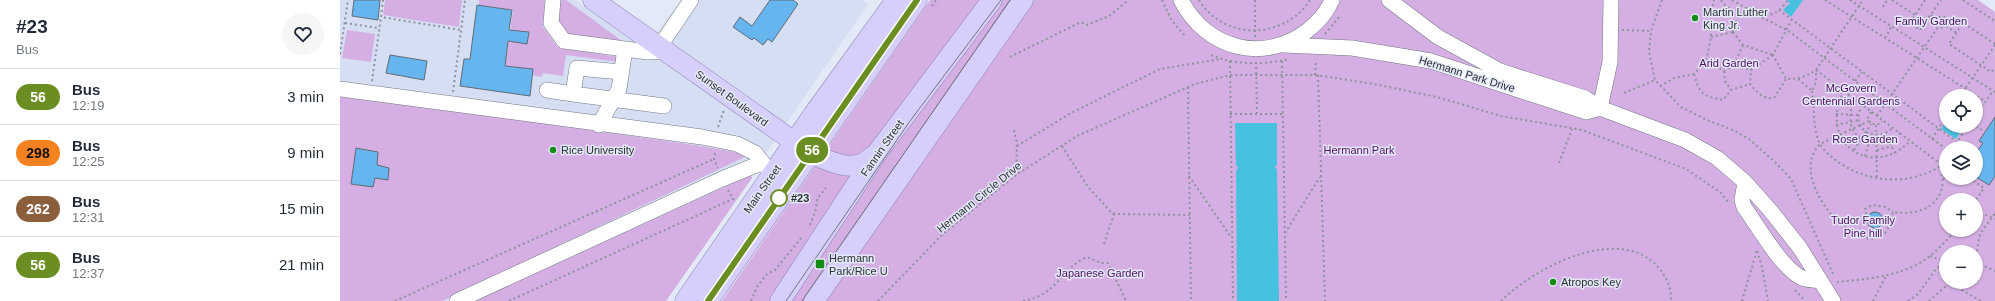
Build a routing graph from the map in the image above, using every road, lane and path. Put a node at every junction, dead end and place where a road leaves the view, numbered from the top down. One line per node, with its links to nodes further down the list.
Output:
1 (348, 0): 45 (path)
2 (383, 0): 39 (path)
3 (465, 0): 51 (path)
4 (553, 0): 68 (street)
5 (594, 0): 65 (main road, Sunset Boulevard)
6 (691, 0): 65 (street)
7 (896, 0): 162 (main road, Main Street)
8 (917, 0): 162 (main road, Main Street)
9 (992, 0): 165 (main road, Fannin Street)
10 (1023, 0): 220 (main road)
11 (1129, 0): 71 (path)
12 (1162, 0): 58 (path)
13 (1182, 0): 63 (street)
14 (1199, 0): 54 (path)
15 (1255, 0): 54 (path)
16 (1310, 0): 54 (path)
17 (1332, 0): 63 (street)
18 (1389, 0): 120 (street, Hermann Park Drive)
19 (1612, 0): 52 (street)
20 (1662, 0): 55 (path)
21 (1714, 0): 59 (path)
22 (1721, 0): 36 (path)
23 (1732, 0): 40 (path)
24 (1788, 0): 35 (path)
25 (1825, 0): 41 (path)
26 (1850, 0): 33 (path)
27 (1863, 0): 33 (path)
28 (1887, 0): 34 (path)
29 (1892, 0): 38 (path)
30 (1925, 0): 38 (path)
31 (1941, 0): 37 (path)
32 (1963, 0): 44 (path)
33 (1859, 6): 41 (path); 47 (path)
34 (1882, 7)
35 (1779, 10): 40 (path); 42 (path)
36 (1739, 14): 40 (path); 56 (path)
37 (1931, 15): 38 (path); 43 (path)
38 (1915, 16)
39 (381, 17): 50 (path); 51 (path)
40 (1761, 17): 53 (path)
41 (1852, 17): 61 (path); 66 (path)
42 (1792, 19): 53 (path); 66 (path)
43 (1937, 19): 48 (path); 49 (path)
44 (1995, 21)
45 (344, 23): 46 (path); 50 (path); 69 (path)
46 (340, 24)
47 (1892, 26): 61 (path); 67 (path)
48 (1946, 26): 49 (path); 57 (path)
49 (1938, 27): 67 (path)
50 (379, 28): 100 (path)
51 (461, 30): 112 (path)
52 (1612, 30): 55 (path); 120 (street)
53 (1786, 30): 70 (path); 73 (path)
54 (1255, 31): 60 (path)
55 (1651, 31): 96 (path)
56 (1733, 32): 59 (path); 64 (path)
57 (1957, 33): 62 (path); 81 (path)
58 (1186, 37)
59 (1711, 37): 79 (path)
60 (1255, 38)
61 (1884, 38): 74 (path)
62 (1995, 44): 81 (path)
63 (1284, 45): 120 (street, Hermann Park Drive)
64 (1743, 45): 70 (path); 80 (path)
65 (664, 48): 68 (street); 162 (main road, Sunset Boulevard)
66 (1831, 48): 73 (path); 87 (path)
67 (1924, 48): 74 (path); 93 (path)
68 (625, 49): 86 (street)
69 (340, 54)
70 (1773, 55): 83 (path); 94 (path)
71 (1010, 57)
72 (1316, 57): 92 (path)
73 (1824, 58): 84 (path); 97 (path)
74 (1917, 58): 103 (path); 111 (path)
75 (1221, 59): 159 (path)
76 (1256, 59): 88 (path)
77 (1282, 60): 89 (path)
78 (1230, 61): 91 (path)
79 (1706, 61): 85 (path); 90 (path)
80 (1734, 65): 83 (path); 85 (path)
81 (1981, 65): 82 (path); 93 (path)
82 (1995, 68)
83 (1751, 70): 98 (path)
84 (1816, 70): 95 (path); 106 (path); 107 (path)
85 (1724, 71): 105 (path)
86 (621, 72): 110 (street); 113 (street)
87 (1862, 72): 97 (path); 111 (path)
88 (1256, 74): 89 (path, Hermann Circle Drive); 91 (path, Hermann Circle Drive); 123 (path)
89 (1282, 74): 92 (path, Hermann Circle Drive); 125 (path)
90 (1694, 74): 99 (path); 105 (path)
91 (1230, 75): 101 (path, Hermann Circle Drive); 124 (path)
92 (1316, 75): 141 (path, Hermann Circle Drive); 176 (path)
93 (1973, 78): 103 (path); 108 (path)
94 (1786, 79): 95 (path); 98 (path)
95 (1798, 79): 106 (path)
96 (1655, 80): 99 (path); 109 (path)
97 (1855, 81): 116 (path)
98 (1750, 84): 105 (path)
99 (1660, 86): 211 (path)
100 (371, 87)
101 (1188, 87): 160 (path, Hermann Circle Drive); 175 (path)
102 (340, 89): 135 (street)
103 (1966, 89)
104 (547, 90): 110 (street)
105 (1731, 90)
106 (1812, 91): 156 (path)
107 (1844, 91): 114 (path); 126 (path)
108 (1994, 91): 115 (path)
109 (1624, 93)
110 (573, 94): 113 (street)
111 (1893, 94): 116 (path); 140 (path)
112 (452, 98)
113 (614, 99): 119 (street); 135 (street)
114 (1855, 100): 118 (path); 127 (path)
115 (1985, 101): 117 (path)
116 (1886, 104): 129 (path); 149 (path)
117 (1983, 104)
118 (1862, 105): 122 (path); 128 (path)
119 (664, 106)
120 (1600, 108): 179 (street, Hermann Park Drive)
121 (724, 109): 150 (path)
122 (1871, 112): 129 (path); 132 (path)
123 (1257, 113): 124 (path); 125 (path)
124 (1230, 114): 199 (path)
125 (1283, 114): 196 (path)
126 (1836, 114): 127 (path); 136 (path)
127 (1850, 115): 128 (path); 133 (path)
128 (1859, 115): 130 (path)
129 (1877, 116): 131 (path)
130 (1859, 120): 133 (path); 137 (path)
131 (1883, 120): 138 (path); 139 (path)
132 (1869, 121): 134 (path); 137 (path)
133 (1850, 122): 136 (path); 142 (path)
134 (1871, 124): 138 (path); 144 (path)
135 (599, 125): 150 (street)
136 (1836, 125): 146 (path)
137 (1860, 125): 142 (path); 144 (path)
138 (1876, 125): 148 (path)
139 (1892, 128): 145 (path); 147 (path)
140 (1938, 128): 149 (path); 154 (path)
141 (1572, 129): 170 (path); 186 (path, Hermann Circle Drive)
142 (1852, 129): 146 (path); 151 (path)
143 (1014, 130): 159 (path)
144 (1866, 132): 148 (path); 151 (path)
145 (1900, 133): 152 (path); 153 (path)
146 (1840, 134): 156 (path); 163 (path)
147 (1885, 134): 148 (path); 152 (path)
148 (1876, 135): 157 (path)
149 (1932, 139): 158 (path)
150 (715, 140): 169 (path); 173 (street)
151 (1862, 140): 155 (path); 163 (path)
152 (1889, 141): 157 (path); 161 (path)
153 (1910, 141): 166 (path); 171 (path)
154 (1956, 141)
155 (1869, 143): 157 (path); 167 (path)
156 (1820, 144): 177 (path); 187 (path)
157 (1876, 144): 164 (path)
158 (1939, 144)
159 (1017, 146): 174 (path)
160 (1062, 146): 174 (path, Hermann Circle Drive); 189 (path)
161 (1892, 146): 164 (path); 166 (path)
162 (802, 148): 165 (main road, Sunset Boulevard); 173 (main road, Main Street); 217 (main road, Main Street)
163 (1854, 150): 167 (path)
164 (1876, 150): 168 (path)
165 (877, 153): 219 (main road, Fannin Street)
166 (1896, 153): 168 (path)
167 (1865, 156): 168 (path)
168 (1876, 158): 177 (path)
169 (714, 159): 178 (path); 213 (path)
170 (1559, 163)
171 (1939, 164)
172 (1939, 167): 177 (path)
173 (767, 169): 178 (street); 216 (main road, Main Street)
174 (1016, 175): 221 (path, Hermann Circle Drive)
175 (1189, 176): 191 (path); 199 (path)
176 (1320, 177): 196 (path); 227 (path)
177 (1877, 178)
178 (722, 179): 184 (path); 214 (street)
179 (1745, 182): 210 (street, Hermann Park Drive); 210 (street)
180 (1942, 185): 187 (path)
181 (1980, 185): 183 (path)
182 (826, 188): 195 (path)
183 (1981, 193)
184 (733, 199): 185 (path); 215 (path)
185 (737, 202)
186 (1732, 208)
187 (1893, 212): 193 (path)
188 (1995, 213): 192 (path)
189 (1114, 214): 191 (path); 200 (path)
190 (1983, 214): 192 (path)
191 (1190, 215): 224 (path)
192 (1992, 218): 194 (path); 202 (path)
193 (1867, 219)
194 (1995, 219)
195 (809, 229)
196 (1285, 234): 226 (path)
197 (804, 235): 218 (path)
198 (1950, 237): 204 (path)
199 (1232, 238): 225 (path)
200 (1104, 244)
201 (1754, 244): 203 (path)
202 (1978, 245)
203 (1757, 250): 230 (path); 231 (path)
204 (1930, 256): 205 (path); 209 (path)
205 (1939, 260)
206 (1983, 265): 208 (path)
207 (1939, 267): 233 (path)
208 (1995, 271)
209 (1886, 275): 211 (path); 232 (path)
210 (1820, 281): 212 (street, Hermann Park Drive)
211 (1837, 282): 212 (path)
212 (1837, 295)
213 (394, 301)
214 (457, 301)
215 (509, 301)
216 (685, 301)
217 (708, 301)
218 (752, 301)
219 (780, 301)
220 (814, 301)
221 (878, 301)
222 (1023, 301): 223 (path)
223 (1126, 301)
224 (1192, 301)
225 (1233, 301)
226 (1286, 301)
227 (1325, 301)
228 (1501, 301): 229 (path)
229 (1671, 301)
230 (1742, 301)
231 (1768, 301)
232 (1872, 301)
233 (1908, 301)
234 (1929, 301): 235 (path)
235 (1981, 301)

